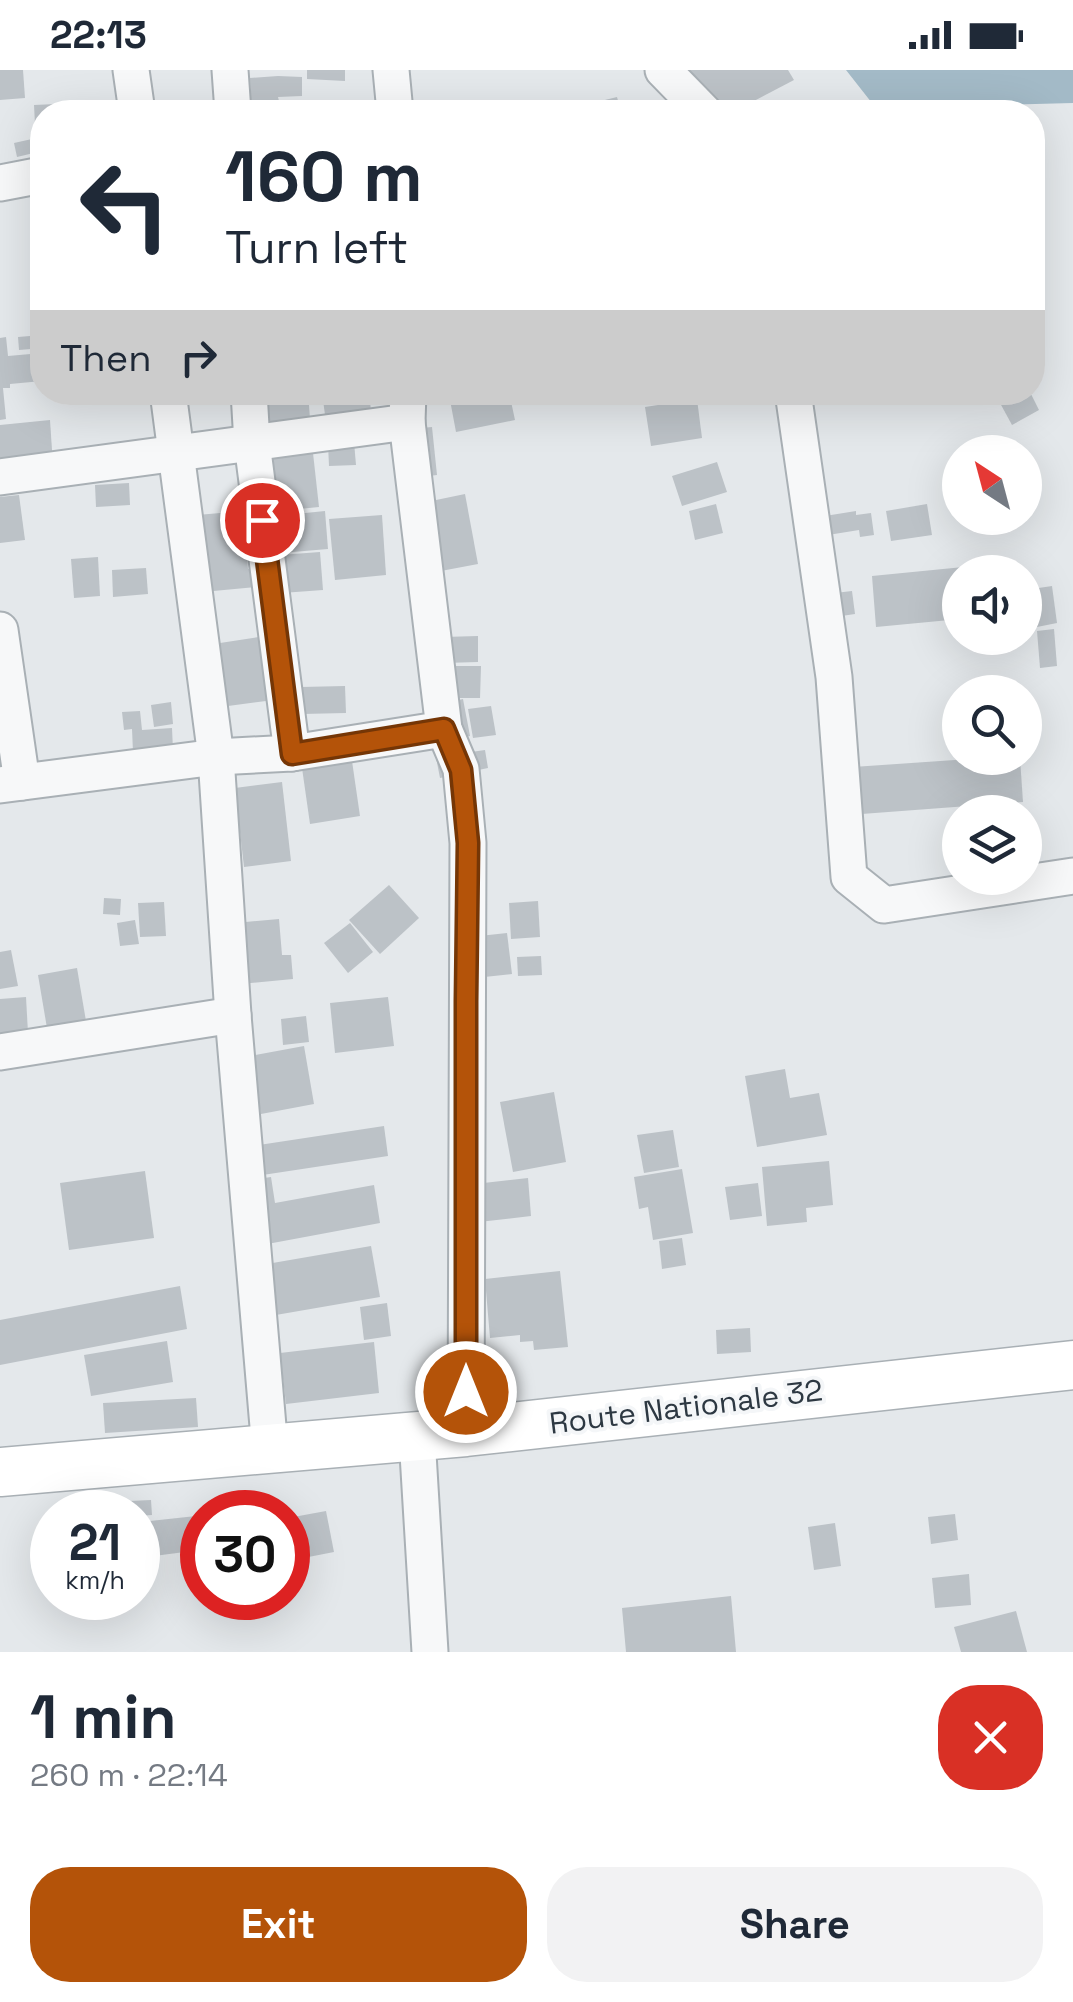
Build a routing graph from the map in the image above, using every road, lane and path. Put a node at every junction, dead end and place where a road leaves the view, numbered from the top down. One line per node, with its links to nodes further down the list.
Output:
1 (131, 70): 5 (street)
2 (230, 70): 6 (street)
3 (391, 70): 7 (street)
4 (664, 70): 8 (street)
5 (135, 100)
6 (232, 100)
7 (395, 100)
8 (693, 100)
9 (30, 177): 10 (street)
10 (0, 183)
11 (169, 405): 16 (street)
12 (250, 405): 15 (street)
13 (795, 405): 23 (street)
14 (408, 407): 15 (street); 19 (street)
15 (252, 442): 16 (street); 20 (street)
16 (174, 454): 17 (street); 21 (street)
17 (0, 477)
18 (0, 630): 22 (street)
19 (444, 729): 20 (street); 27 (street)
20 (292, 754): 21 (street)
21 (216, 757): 22 (street); 24 (street)
22 (11, 784)
23 (1073, 876)
24 (234, 1015): 25 (street); 29 (street)
25 (0, 1052)
26 (1073, 1366): 27 (street, Route Nationale 32)
27 (466, 1432): 28 (street, Route Nationale 32)
28 (416, 1437): 29 (street, Route Nationale 32); 31 (street)
29 (270, 1450): 30 (street, Route Nationale 32)
30 (0, 1472)
31 (430, 1652)

